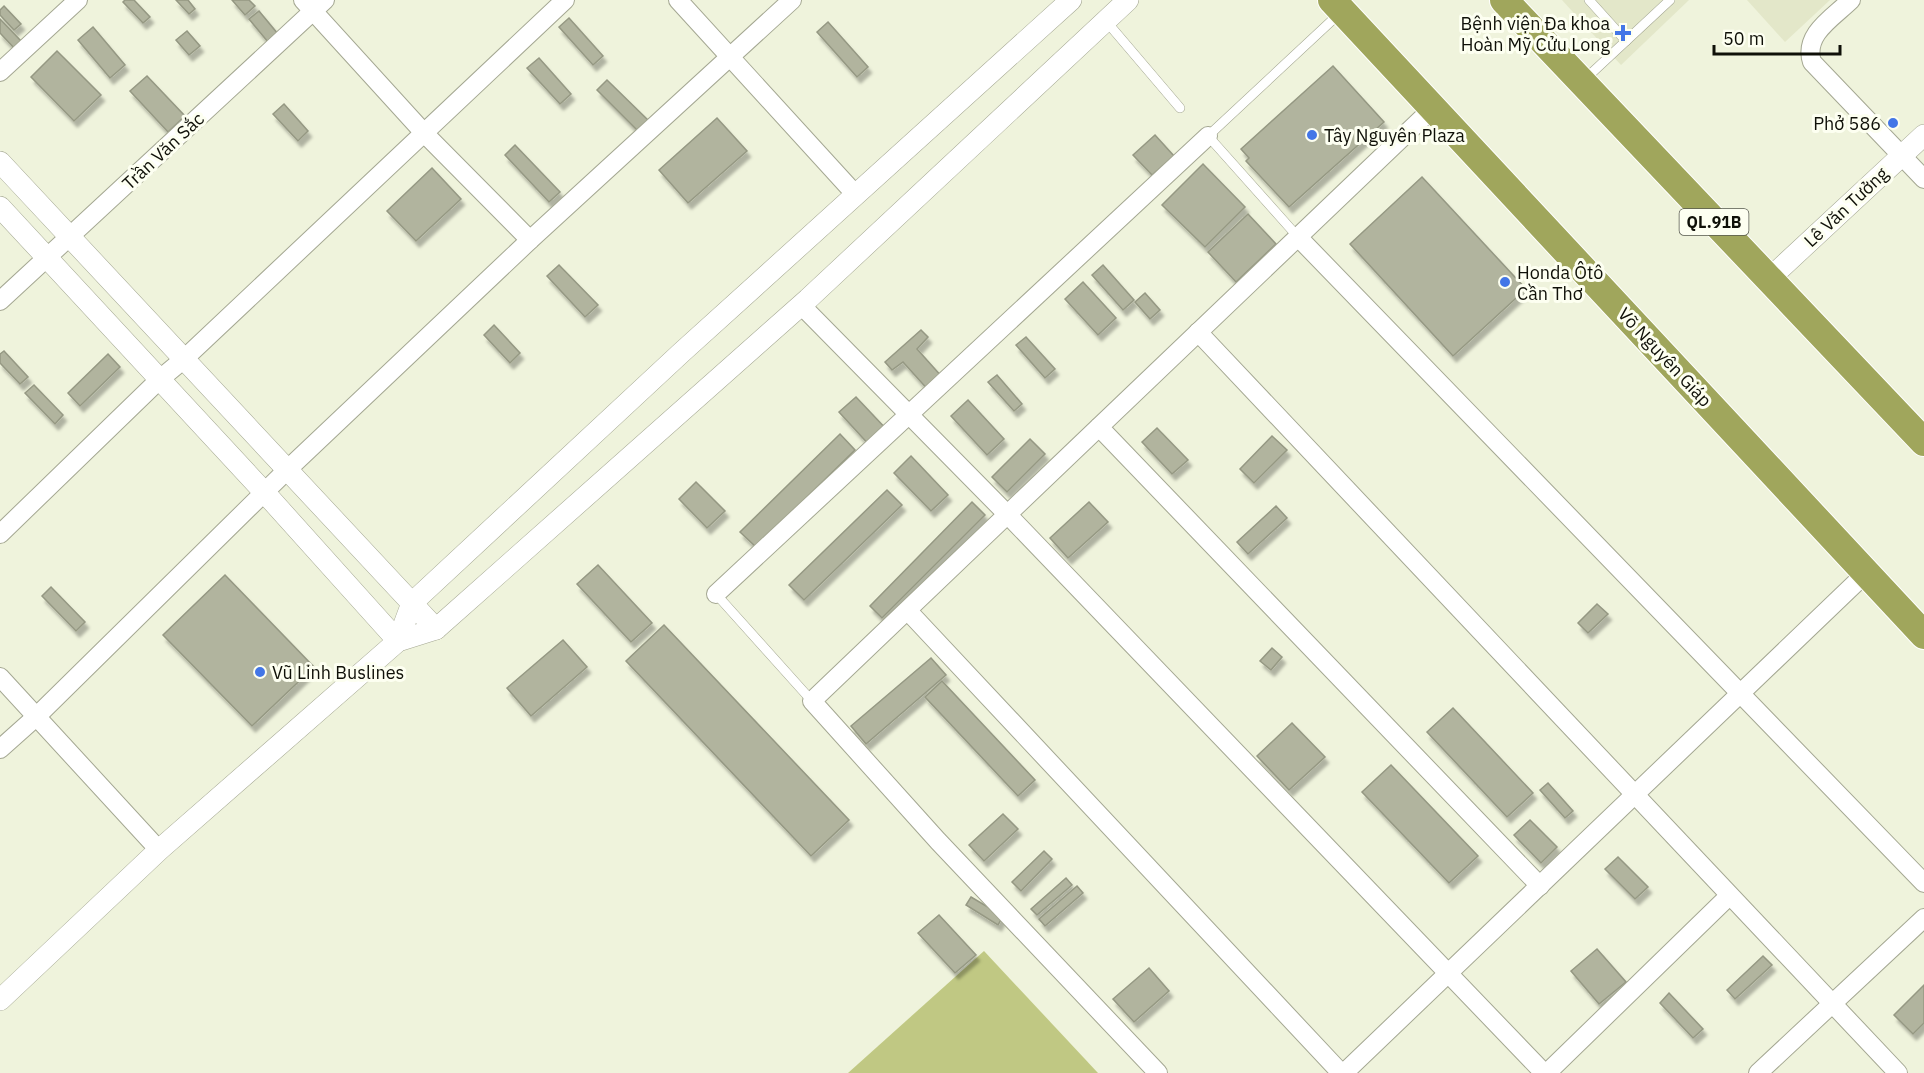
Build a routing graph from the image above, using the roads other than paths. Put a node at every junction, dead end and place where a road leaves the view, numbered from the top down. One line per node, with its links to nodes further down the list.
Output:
1 (78, 0): 16 (street)
2 (565, 0): 20 (street)
3 (678, 0): 15 (street)
4 (792, 0): 15 (street)
5 (1071, 0): 26 (street)
6 (1128, 0): 13 (street)
7 (1504, 0): 17 (highway, QL.91B)
8 (1589, 0): 14 (lane)
9 (1670, 0): 14 (lane)
10 (1851, 0): 23 (street)
11 (314, 4): 20 (street); 28 (street, Trần Văn Sắc)
12 (1337, 5): 19 (highway, Võ Nguyên Giáp); 22 (lane)
13 (1106, 21): 18 (lane); 34 (street)
14 (1626, 41): 17 (lane)
15 (730, 56): 26 (street); 30 (street)
16 (0, 72)
17 (1581, 82): 32 (highway, QL.91B)
18 (1180, 108)
19 (1433, 108): 29 (street); 45 (highway, Võ Nguyên Giáp)
20 (425, 134): 30 (street); 36 (street)
21 (1924, 135): 23 (street, Lê Văn Tưởng)
22 (1208, 136): 29 (lane); 38 (street)
23 (1902, 155): 25 (street); 32 (street, Lê Văn Tưởng)
24 (0, 162): 28 (street)
25 (1924, 179)
26 (856, 195): 47 (street)
27 (0, 207): 31 (street)
28 (71, 237): 31 (street, Trần Văn Sắc); 36 (street)
29 (1298, 237): 35 (street); 53 (street)
30 (530, 240): 41 (street)
31 (46, 258): 33 (street, Trần Văn Sắc); 37 (street)
32 (1769, 279): 40 (highway, QL.91B)
33 (0, 301)
34 (801, 305): 38 (street); 49 (street)
35 (1198, 332): 39 (street); 57 (street)
36 (184, 359): 37 (street); 41 (street)
37 (160, 379): 42 (street); 44 (street)
38 (909, 415): 43 (street); 46 (street)
39 (1099, 427): 43 (street); 60 (street)
40 (1924, 442)
41 (288, 469): 42 (street); 47 (street)
42 (265, 493): 51 (street); 55 (street)
43 (1008, 515): 48 (street); 63 (street)
44 (0, 534)
45 (1866, 573): 50 (highway, Võ Nguyên Giáp); 53 (street)
46 (716, 594): 54 (lane)
47 (412, 603): 49 (street); 51 (street)
48 (908, 611): 54 (street); 67 (street)
49 (436, 629): 51 (street)
50 (1924, 636)
51 (398, 641): 58 (street)
52 (0, 677): 55 (street)
53 (1741, 693): 57 (street); 59 (street)
54 (812, 701): 66 (street)
55 (37, 716): 56 (street); 58 (street)
56 (0, 749)
57 (1634, 795): 60 (street); 61 (street)
58 (159, 850): 64 (street)
59 (1924, 883)
60 (1540, 886): 63 (street)
61 (1730, 896): 65 (street); 68 (street)
62 (1924, 918): 65 (street)
63 (1446, 973): 67 (street); 68 (street)
64 (0, 1000)
65 (1832, 1005): 69 (street); 70 (street)
66 (1158, 1073)
67 (1342, 1073)
68 (1546, 1073)
69 (1758, 1073)
70 (1898, 1073)

